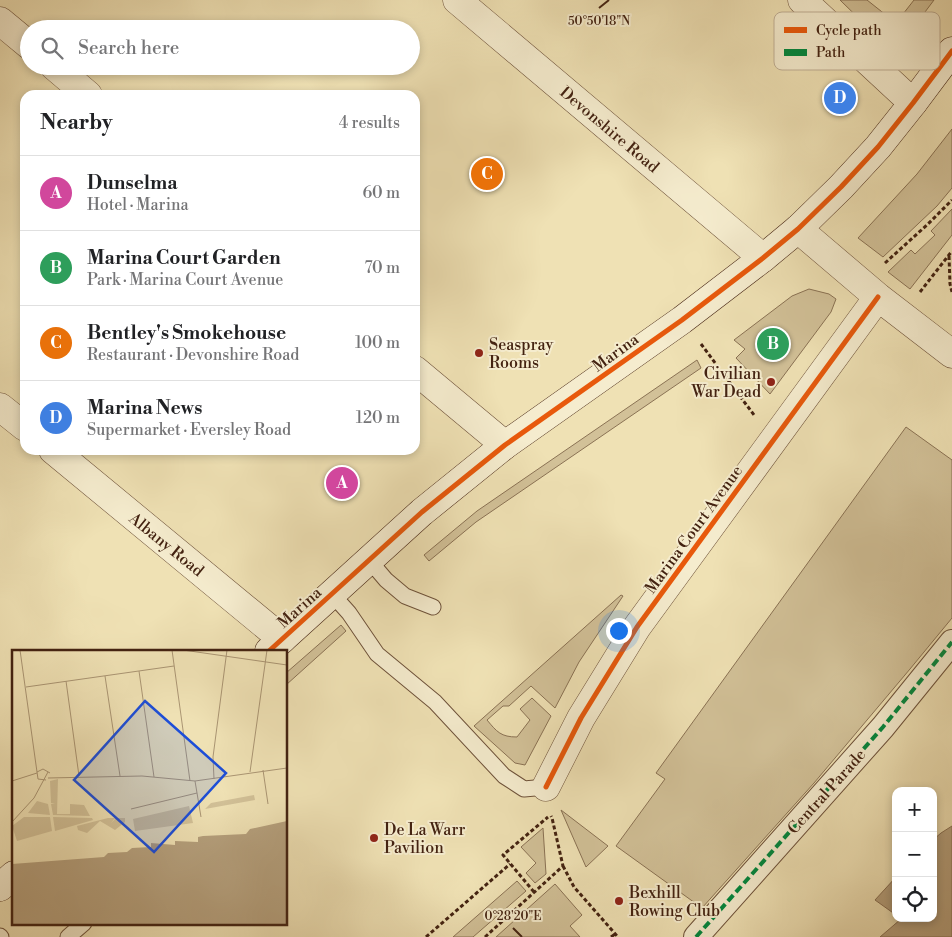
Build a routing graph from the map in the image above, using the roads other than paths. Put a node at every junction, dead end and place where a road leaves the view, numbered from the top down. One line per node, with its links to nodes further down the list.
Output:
1 (457, 0): 14 (street, Devonshire Road)
2 (802, 0): 3 (street)
3 (815, 12)
4 (0, 20): 5 (street)
5 (20, 37)
6 (952, 51): 7 (street, Marina)
7 (940, 67)
8 (877, 70): 12 (street)
9 (938, 70): 12 (street, Marina)
10 (65, 75): 11 (street)
11 (82, 90)
12 (913, 103): 13 (street, Marina)
13 (798, 229): 14 (street, Marina); 15 (street)
14 (763, 258): 20 (street, Marina)
15 (878, 297): 16 (street); 27 (street, Marina Court Avenue)
16 (952, 354)
17 (420, 374): 20 (street)
18 (0, 407): 19 (street)
19 (20, 423)
20 (505, 445): 22 (street, Marina)
21 (58, 455): 26 (street, Albany Road)
22 (369, 560): 23 (street, Marina); 24 (lane)
23 (332, 594): 26 (street, Marina); 27 (lane)
24 (433, 607)
25 (952, 642): 30 (street, Central Parade)
26 (276, 645)
27 (546, 787)
28 (83, 924): 29 (lane)
29 (68, 937)
30 (696, 937)

